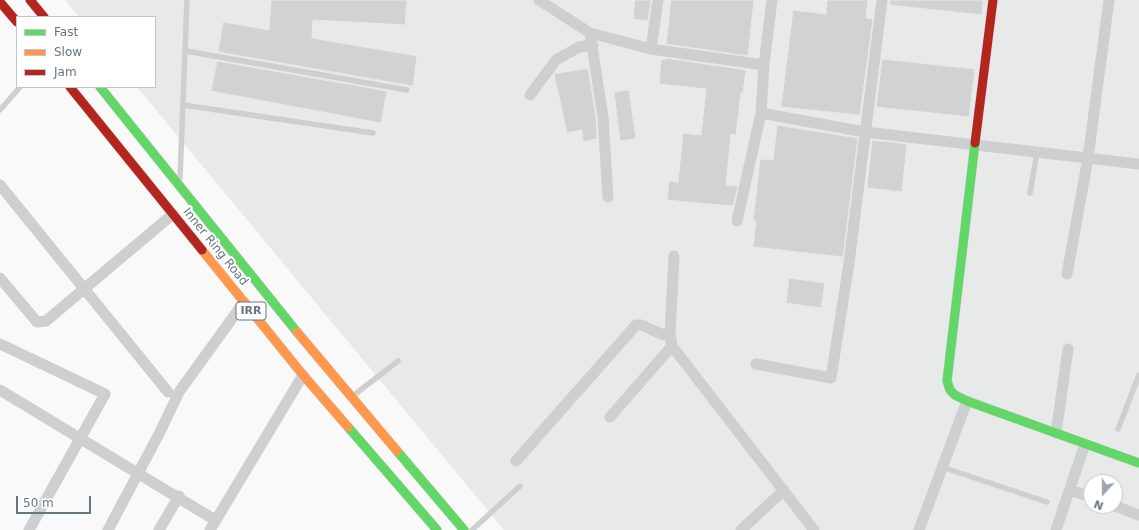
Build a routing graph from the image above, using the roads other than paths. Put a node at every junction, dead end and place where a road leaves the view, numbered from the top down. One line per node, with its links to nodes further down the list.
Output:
1 (30, 0): 10 (main road)
2 (187, 0): 15 (lane)
3 (539, 0): 12 (street)
4 (658, 0): 14 (street)
5 (772, 0): 16 (street)
6 (882, 0): 25 (street)
7 (993, 0): 27 (main road)
8 (1109, 0): 29 (street)
9 (0, 2): 11 (main road)
10 (43, 16)
11 (16, 21)
12 (590, 33): 13 (street); 14 (street)
13 (593, 45): 21 (street); 34 (street)
14 (651, 49): 16 (street)
15 (186, 51): 20 (lane); 22 (lane)
16 (764, 65): 24 (street)
17 (19, 88): 23 (lane)
18 (71, 88): 35 (main road, Inner Ring Road / IRR)
19 (101, 88): 32 (main road, Inner Ring Road / IRR)
20 (406, 90)
21 (530, 95)
22 (183, 105): 26 (lane); 32 (lane)
23 (0, 110)
24 (761, 113): 25 (street); 36 (street)
25 (865, 132): 27 (street); 48 (street)
26 (373, 133)
27 (975, 144): 28 (street); 54 (main road)
28 (1037, 152): 29 (street); 33 (lane)
29 (1088, 158): 30 (street); 38 (street)
30 (1139, 164)
31 (0, 184): 41 (street)
32 (180, 186): 39 (main road, Inner Ring Road / IRR)
33 (1030, 193)
34 (608, 197)
35 (173, 214): 39 (main road, Inner Ring Road / IRR); 41 (street)
36 (737, 221)
37 (674, 256): 43 (street)
38 (1067, 274)
39 (238, 277): 42 (main road, Inner Ring Road / IRR); 53 (main road, Inner Ring Road / IRR)
40 (0, 278): 41 (street)
41 (85, 288): 52 (street)
42 (244, 302): 49 (main road, Inner Ring Road / IRR); 63 (street)
43 (670, 334): 45 (street); 60 (street)
44 (0, 344): 58 (street)
45 (672, 346): 55 (street); 65 (street)
46 (1068, 349): 57 (street)
47 (398, 361): 53 (lane)
48 (756, 364)
49 (303, 375): 72 (street); 77 (main road, Inner Ring Road / IRR)
50 (1139, 375): 56 (lane)
51 (0, 390): 58 (street)
52 (168, 392)
53 (352, 397): 78 (main road, Inner Ring Road / IRR)
54 (967, 401): 57 (main road); 62 (street)
55 (610, 417)
56 (1118, 429)
57 (1056, 433): 59 (main road)
58 (80, 436): 63 (street); 73 (street)
59 (1086, 444): 61 (main road); 66 (street)
60 (516, 461)
61 (1139, 463)
62 (942, 466): 69 (lane); 82 (street)
63 (140, 473): 68 (street); 74 (street)
64 (520, 486): 79 (lane)
65 (784, 490): 80 (street); 81 (street)
66 (1070, 490): 67 (street); 83 (street)
67 (1083, 494)
68 (179, 496): 72 (street); 75 (street)
69 (1047, 502)
70 (1123, 509): 71 (street)
71 (1139, 514)
72 (215, 520): 76 (street)
73 (29, 530)
74 (108, 530)
75 (159, 530)
76 (210, 530)
77 (437, 530)
78 (464, 530)
79 (472, 530)
80 (741, 530)
81 (814, 530)
82 (919, 530)
83 (1056, 530)

